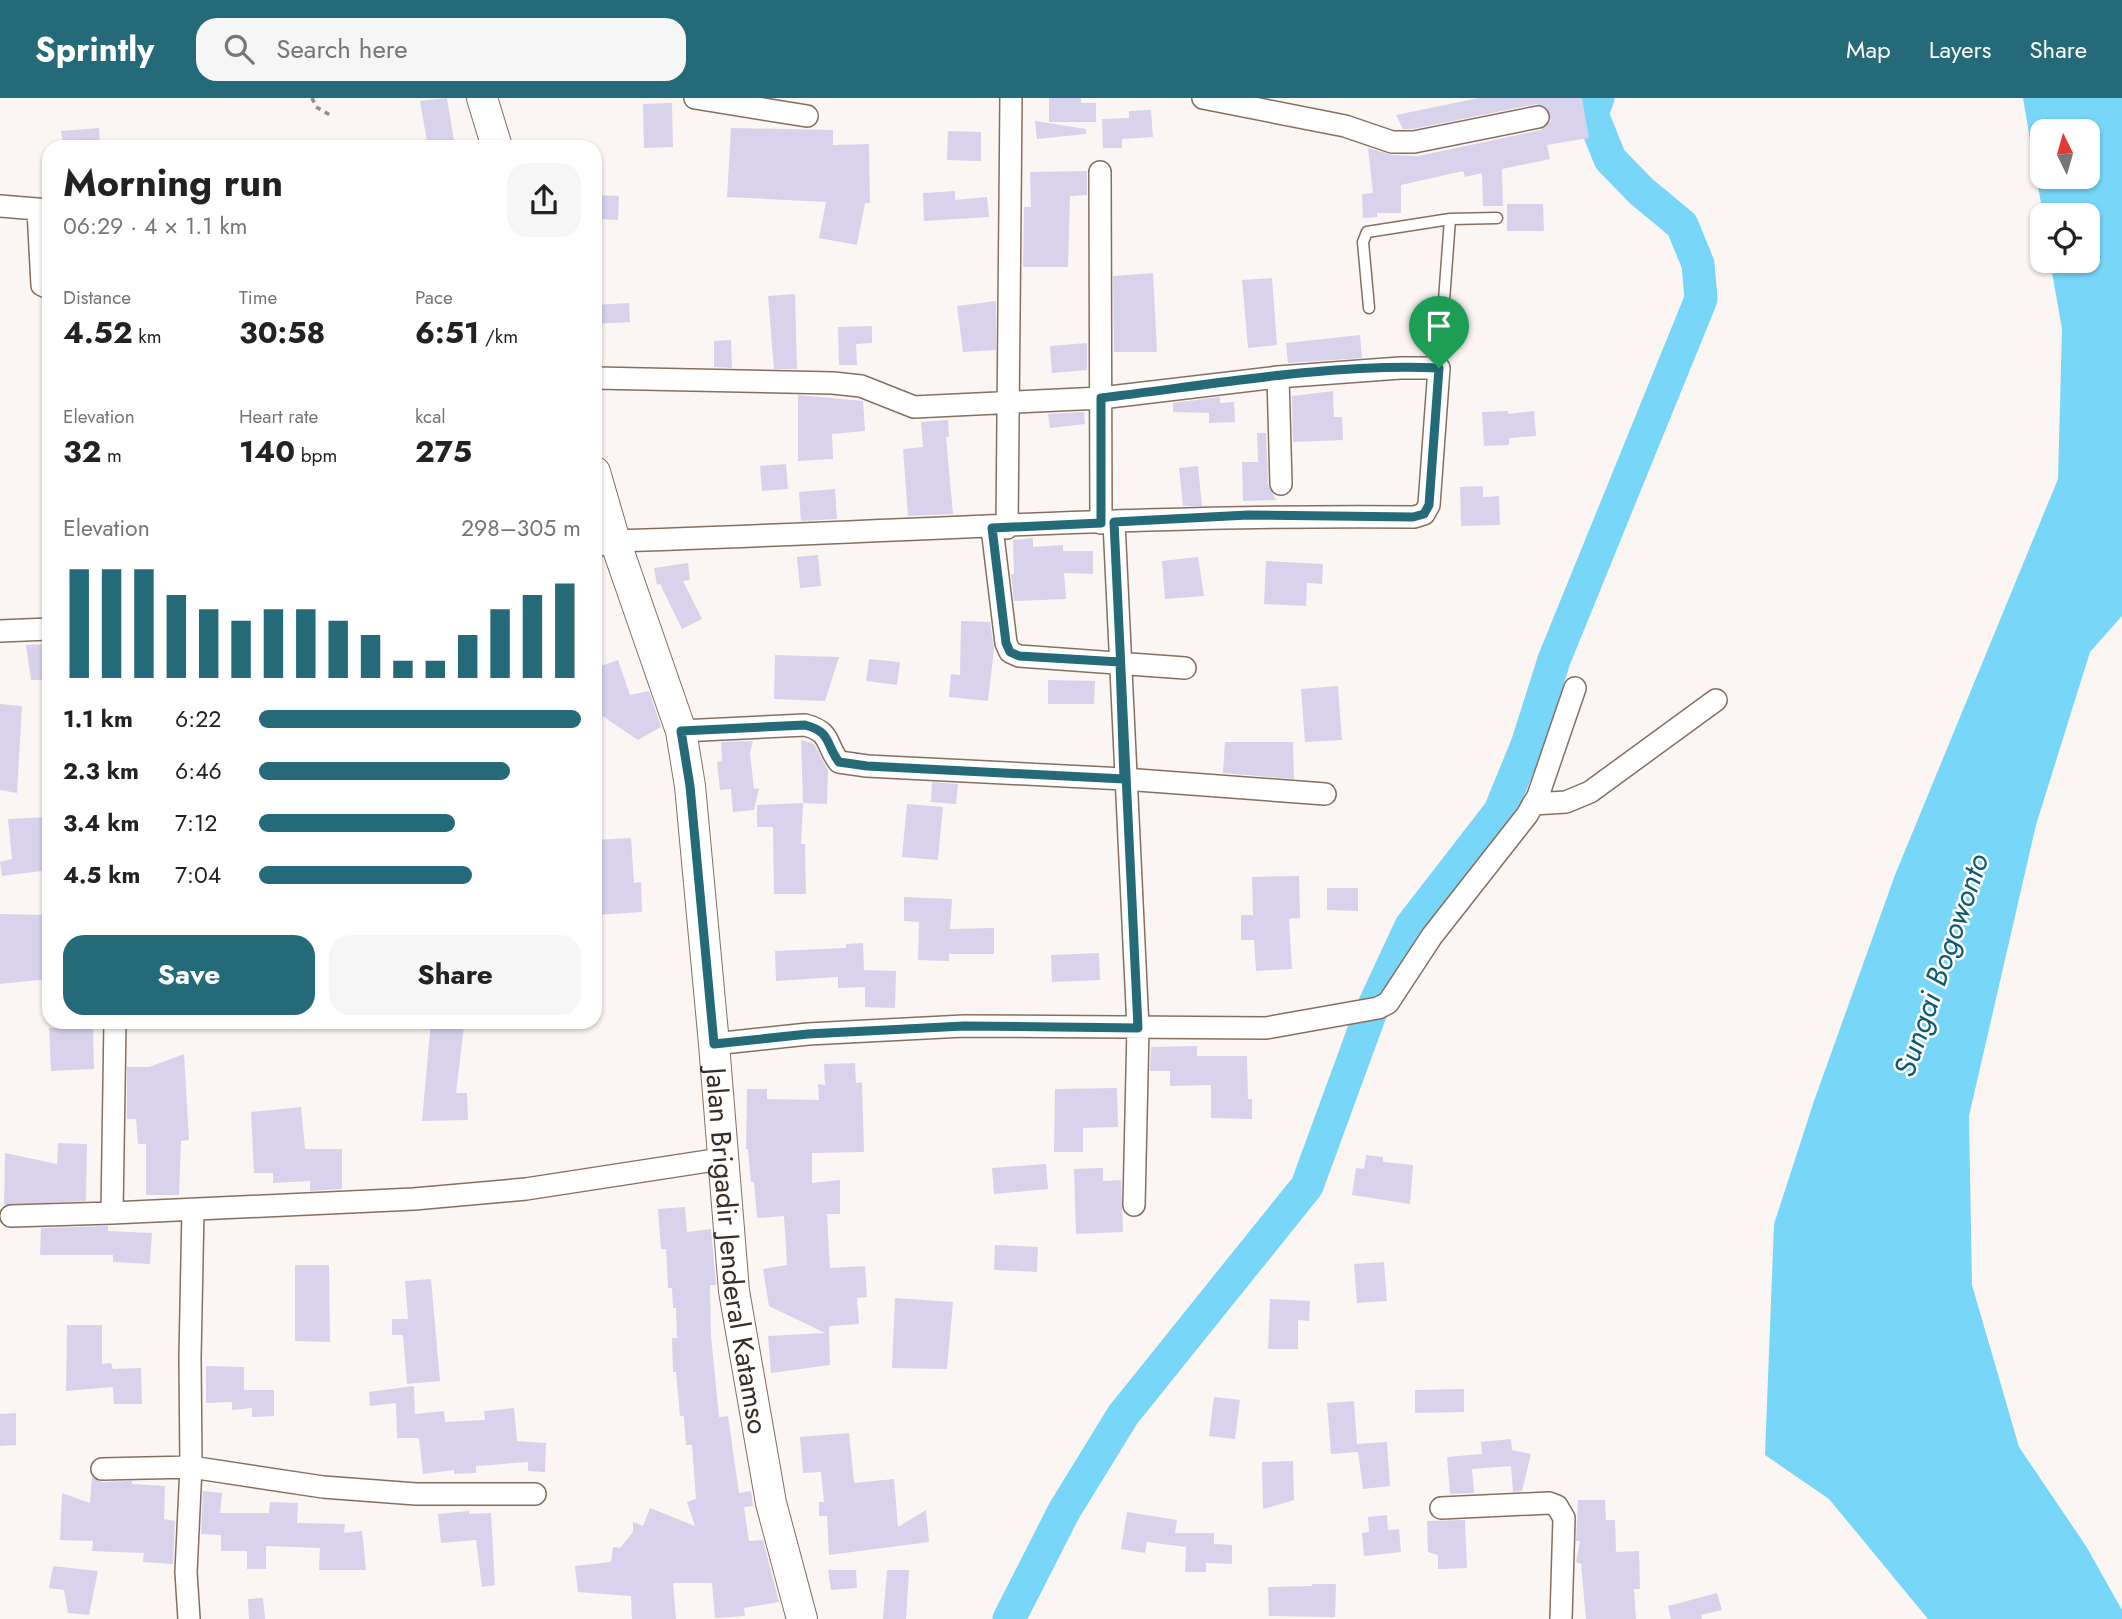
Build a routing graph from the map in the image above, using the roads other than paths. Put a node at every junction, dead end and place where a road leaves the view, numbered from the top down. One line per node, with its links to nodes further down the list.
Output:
1 (482, 98): 7 (main road)
2 (695, 98): 5 (street)
3 (1011, 98): 18 (street)
4 (1203, 98): 6 (street)
5 (807, 116)
6 (1538, 117)
7 (495, 140)
8 (1100, 172): 17 (street)
9 (0, 206): 10 (street)
10 (42, 210)
11 (1497, 218): 12 (lane)
12 (1450, 219): 13 (lane); 14 (lane)
13 (1370, 308)
14 (1439, 368): 15 (street); 21 (street)
15 (1278, 377): 17 (street); 19 (street)
16 (602, 378): 18 (street)
17 (1101, 398): 18 (street); 21 (street)
18 (1007, 402): 22 (street)
19 (1281, 484)
20 (602, 522): 23 (main road, Jalan Brigadir Jenderal Katamso)
21 (1107, 522): 22 (street); 26 (street)
22 (1000, 528): 23 (street); 26 (street)
23 (605, 543): 30 (main road, Jalan Brigadir Jenderal Katamso)
24 (42, 629): 25 (street)
25 (0, 631)
26 (1120, 662): 27 (street); 31 (street)
27 (1185, 668)
28 (1575, 688): 33 (street)
29 (1716, 700): 33 (street)
30 (681, 731): 31 (street); 36 (main road, Jalan Brigadir Jenderal Katamso)
31 (1124, 779): 32 (street); 34 (street)
32 (1325, 794)
33 (1533, 804): 34 (street)
34 (1138, 1028): 36 (street); 38 (street)
35 (115, 1029): 40 (street)
36 (714, 1044): 37 (main road, Jalan Brigadir Jenderal Katamso)
37 (721, 1159): 39 (street); 47 (main road, Jalan Brigadir Jenderal Katamso)
38 (1134, 1205)
39 (193, 1210): 40 (street); 42 (street)
40 (112, 1213): 41 (street)
41 (11, 1216)
42 (191, 1467): 43 (street); 44 (street); 46 (street)
43 (102, 1469)
44 (535, 1494)
45 (1441, 1507): 48 (street)
46 (188, 1619)
47 (802, 1619)
48 (1561, 1619)

